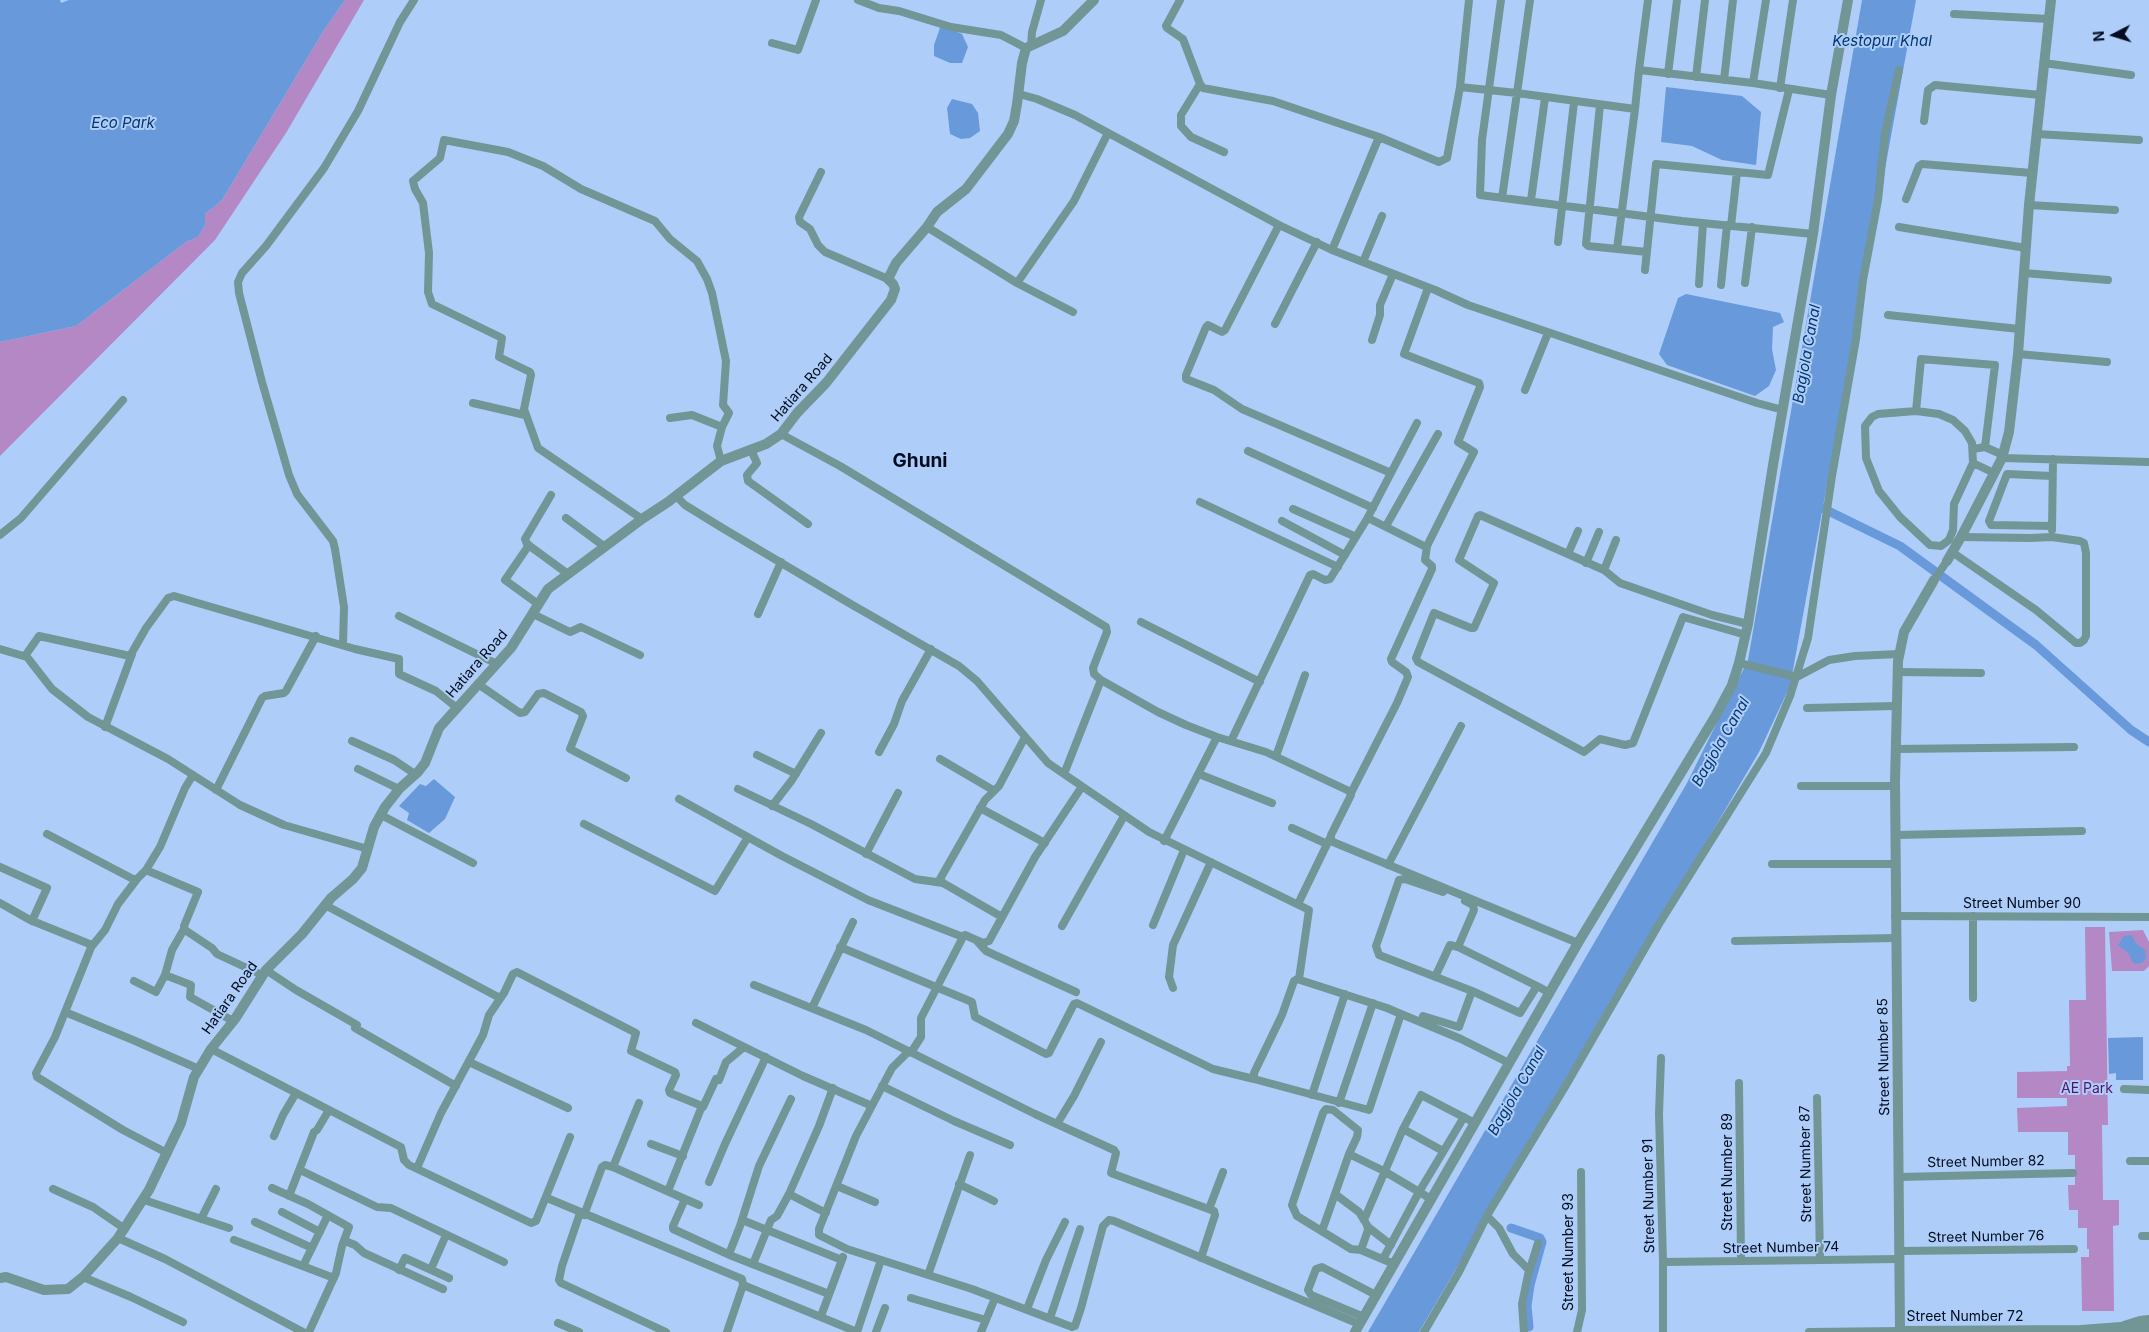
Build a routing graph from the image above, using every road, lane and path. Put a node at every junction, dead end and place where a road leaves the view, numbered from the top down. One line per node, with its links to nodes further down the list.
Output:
1 (414, 0): 158 (street)
2 (816, 0): 20 (street)
3 (858, 0): 21 (street)
4 (1041, 0): 21 (street)
5 (1094, 0): 21 (street)
6 (1180, 0): 29 (street)
7 (1469, 0): 31 (street)
8 (1501, 0): 33 (street)
9 (1530, 0): 36 (street)
10 (1648, 0): 23 (street)
11 (1677, 0): 25 (street)
12 (1705, 0): 27 (street)
13 (1733, 0): 28 (street)
14 (1766, 0): 30 (street)
15 (1793, 0): 32 (street)
16 (1848, 0): 38 (street)
17 (2050, 0): 19 (street)
18 (1954, 14): 19 (street)
19 (2049, 19): 22 (street)
20 (772, 43)
21 (1029, 47): 35 (street)
22 (2044, 64): 26 (street); 37 (street)
23 (1639, 70): 25 (street); 42 (street)
24 (1900, 70): 170 (street)
25 (1668, 74): 27 (street)
26 (2131, 75)
27 (1696, 77): 28 (street)
28 (1724, 80): 30 (street)
29 (1200, 84): 46 (street); 48 (street)
30 (1753, 84): 32 (street)
31 (1460, 87): 33 (street); 46 (street)
32 (1780, 88): 34 (street)
33 (1490, 89): 36 (street); 52 (street)
34 (1789, 90): 38 (street); 50 (street)
35 (1019, 94): 44 (street); 66 (street)
36 (1518, 94): 39 (street); 52 (street)
37 (2041, 95): 43 (street); 45 (street)
38 (1831, 96): 68 (street)
39 (1545, 98): 40 (street); 54 (street)
40 (1574, 102): 41 (street); 55 (street)
41 (1600, 104): 42 (street); 57 (street)
42 (1635, 109): 59 (street)
43 (1924, 121)
44 (1108, 133): 63 (street); 81 (street)
45 (2037, 134): 47 (street); 51 (street)
46 (1380, 137): 73 (street)
47 (2139, 140)
48 (1224, 152)
49 (821, 172): 79 (street)
50 (1737, 172): 61 (street); 64 (street)
51 (2032, 173): 53 (street); 56 (street)
52 (1502, 198): 54 (street)
53 (1906, 199)
54 (1531, 200): 55 (street)
55 (1561, 205): 57 (street); 70 (street)
56 (2029, 205): 58 (street); 71 (street)
57 (1589, 208): 59 (street); 72 (street)
58 (2115, 210)
59 (1621, 213): 61 (street); 72 (street)
60 (1382, 216): 75 (street)
61 (1650, 216): 62 (street); 74 (street)
62 (1703, 223): 64 (street); 83 (street)
63 (1279, 225): 69 (street); 114 (street)
64 (1729, 226): 67 (street); 84 (street)
65 (1899, 226): 71 (street)
66 (927, 227): 79 (street); 81 (street)
67 (1752, 227): 68 (street); 82 (street)
68 (1813, 234): 97 (street)
69 (1317, 242): 73 (street); 88 (street)
70 (1558, 242)
71 (2026, 248): 77 (street)
72 (1617, 249): 74 (street)
73 (1332, 250): 75 (street)
74 (1647, 252): 76 (street)
75 (1363, 262): 78 (street)
76 (1645, 270)
77 (2024, 273): 80 (street); 89 (street)
78 (1393, 274): 85 (street); 91 (street)
79 (888, 279): 103 (street, Hatiara Road)
80 (2108, 280)
81 (1017, 283): 86 (street)
82 (1744, 283)
83 (1699, 284)
84 (1721, 285)
85 (1428, 288): 90 (street); 137 (street)
86 (1072, 312)
87 (1888, 315): 89 (street)
88 (1275, 324)
89 (2019, 329): 92 (street)
90 (1548, 333): 94 (street); 97 (street)
91 (1372, 340)
92 (2018, 354): 93 (street); 109 (street)
93 (2107, 362)
94 (1526, 390)
95 (123, 400): 131 (street)
96 (473, 403): 99 (street)
97 (1783, 410): 155 (street)
98 (1916, 411): 105 (street); 106 (street); 133 (street)
99 (524, 415): 102 (street); 124 (street)
100 (670, 418): 102 (street)
101 (1417, 423): 114 (street)
102 (722, 427): 111 (street)
103 (781, 434): 107 (street, Hatiara Road); 171 (street)
104 (1438, 434): 127 (street)
105 (1985, 447): 106 (street); 109 (street)
106 (1973, 449): 113 (street)
107 (751, 450): 111 (street, Hatiara Road); 126 (street)
108 (1248, 451): 120 (street)
109 (2002, 457): 110 (street); 115 (street)
110 (2053, 459): 112 (street); 116 (street)
111 (722, 461): 118 (street, Hatiara Road)
112 (2149, 462)
113 (1973, 463): 115 (street); 133 (street)
114 (1391, 473): 120 (street)
115 (1994, 473): 133 (street)
116 (2052, 476): 128 (street); 128 (street)
117 (551, 495): 136 (street)
118 (676, 496): 124 (street, Hatiara Road); 142 (street)
119 (1200, 502): 144 (street)
120 (1373, 508): 123 (street)
121 (1293, 509): 132 (street)
122 (566, 518): 138 (street)
123 (1368, 518): 127 (street); 132 (street)
124 (642, 519): 138 (street, Hatiara Road)
125 (1282, 521): 140 (street)
126 (808, 524)
127 (1386, 526): 137 (street)
128 (2052, 526): 134 (street)
129 (1578, 531): 139 (street)
130 (1599, 532): 143 (street)
131 (0, 535)
132 (1356, 537): 140 (street)
133 (1958, 537): 134 (street); 141 (street)
134 (2052, 537): 141 (street)
135 (1616, 540): 145 (street)
136 (529, 545): 146 (street); 148 (street)
137 (1427, 546): 205 (street)
138 (605, 547): 146 (street, Hatiara Road)
139 (1568, 554): 143 (street); 153 (street)
140 (1345, 555): 144 (street)
141 (1949, 556): 147 (street)
142 (781, 562): 151 (street); 160 (street)
143 (1586, 563): 145 (street)
144 (1338, 567): 172 (street)
145 (1604, 570): 149 (street)
146 (568, 574): 148 (street, Hatiara Road)
147 (1934, 580): 162 (street, Street Number 85)
148 (538, 604): 150 (street, Hatiara Road)
149 (1686, 605): 153 (street); 155 (street)
150 (533, 614): 163 (street); 166 (street, Hatiara Road)
151 (758, 614)
152 (399, 616): 166 (street)
153 (1682, 617): 156 (street)
154 (1141, 622): 172 (street)
155 (1748, 624): 156 (street)
156 (1746, 635): 165 (street)
157 (316, 636): 158 (street); 161 (street); 202 (street)
158 (343, 645): 175 (street)
159 (0, 649): 164 (street)
160 (931, 649): 181 (street); 186 (street)
161 (132, 654): 164 (street); 177 (street)
162 (1899, 654): 167 (street, Street Number 85); 170 (street)
163 (640, 655)
164 (25, 656): 177 (street)
165 (1739, 663): 170 (street); 249 (street)
166 (497, 664): 173 (street, Hatiara Road)
167 (1898, 672): 168 (street); 174 (street, Street Number 85)
168 (1981, 673)
169 (1305, 675): 188 (street)
170 (1795, 677): 349 (street)
171 (1101, 680): 180 (street); 193 (street)
172 (1260, 682): 183 (street)
173 (478, 684): 175 (street, Hatiara Road); 196 (street)
174 (1896, 706): 176 (street); 185 (street, Street Number 85)
175 (457, 708): 191 (street, Hatiara Road)
176 (1807, 708)
177 (105, 726): 195 (street)
178 (1461, 726): 228 (street)
179 (821, 733): 192 (street)
180 (1217, 737): 183 (street); 194 (street)
181 (1025, 738): 193 (street); 203 (street)
182 (352, 741): 191 (street)
183 (1231, 741): 188 (street)
184 (2074, 747): 185 (street)
185 (1895, 749): 197 (street, Street Number 85)
186 (879, 752)
187 (757, 755): 192 (street)
188 (1276, 756): 205 (street)
189 (940, 759): 203 (street)
190 (358, 768): 200 (street)
191 (415, 774): 200 (street, Hatiara Road)
192 (796, 774): 208 (street)
193 (1064, 774): 199 (street)
194 (1199, 774): 207 (street); 218 (street)
195 (193, 775): 202 (street); 230 (street)
196 (626, 778)
197 (1895, 784): 198 (street); 216 (street, Street Number 85)
198 (1801, 786)
199 (1081, 788): 211 (street); 220 (street)
200 (399, 789): 210 (street, Hatiara Road)
201 (738, 789): 208 (street)
202 (216, 790): 221 (street)
203 (993, 790): 209 (street)
204 (898, 793): 223 (street)
205 (1351, 793): 219 (street)
206 (679, 798): 217 (street)
207 (1272, 803)
208 (772, 806): 223 (street)
209 (980, 808): 220 (street); 232 (street)
210 (381, 815): 221 (street, Hatiara Road); 225 (street)
211 (1124, 816): 218 (street); 243 (street)
212 (584, 824): 217 (street)
213 (1292, 828): 219 (street)
214 (2082, 831): 216 (street)
215 (47, 834): 231 (street)
216 (1896, 835): 227 (street, Street Number 85)
217 (748, 836): 245 (street)
218 (1164, 841): 222 (street)
219 (1329, 841): 228 (street); 234 (street)
220 (1046, 843): 238 (street)
221 (368, 849): 235 (street, Hatiara Road)
222 (1184, 850): 224 (street); 242 (street)
223 (866, 854): 232 (street)
224 (1211, 862): 234 (street); 261 (street)
225 (473, 863)
226 (1772, 864): 227 (street)
227 (1896, 864): 236 (street, Street Number 85)
228 (1388, 865): 249 (street)
229 (0, 867): 240 (street)
230 (146, 870): 231 (street); 244 (street)
231 (136, 879): 250 (street)
232 (943, 883): 238 (street)
233 (0, 903): 240 (street)
234 (1298, 904): 256 (street)
235 (325, 906): 253 (street, Hatiara Road); 266 (street)
236 (1896, 916): 237 (street, Street Number 90); 246 (street, Street Number 85)
237 (1973, 916): 239 (street, Street Number 90); 267 (street)
238 (1002, 917): 247 (street)
239 (2149, 917)
240 (32, 921): 250 (street)
241 (853, 922): 251 (street)
242 (1152, 925)
243 (1062, 926)
244 (184, 929): 253 (street); 254 (street)
245 (962, 937): 247 (street); 260 (street)
246 (1896, 938): 248 (street); 325 (street, Street Number 85)
247 (977, 940): 263 (street)
248 (1735, 941)
249 (1578, 943): 264 (street)
250 (92, 946): 270 (street)
251 (840, 947): 260 (street); 269 (street)
252 (1458, 947): 255 (street); 255 (street); 259 (street)
253 (264, 972): 274 (street, Hatiara Road); 288 (street)
254 (165, 975): 257 (street); 274 (street)
255 (1435, 977): 262 (street)
256 (1299, 979): 265 (street); 286 (street)
257 (134, 981)
258 (754, 986): 269 (street)
259 (1537, 986): 264 (street); 271 (street)
260 (937, 988): 280 (street); 286 (street)
261 (1173, 988)
262 (1472, 991): 271 (street); 273 (street)
263 (1076, 992)
264 (1550, 992): 275 (street)
265 (1345, 994): 268 (street); 294 (street)
266 (500, 998): 283 (street); 300 (street)
267 (1974, 998)
268 (1373, 1003): 272 (street); 298 (street)
269 (812, 1008): 280 (street)
270 (65, 1012): 285 (street); 312 (street)
271 (1520, 1013): 275 (street)
272 (1401, 1014): 284 (street); 298 (street)
273 (1423, 1016)
274 (233, 1021): 279 (street, Hatiara Road)
275 (1534, 1021): 284 (street)
276 (696, 1023): 278 (street)
277 (1101, 1042): 305 (street)
278 (744, 1047): 281 (street); 300 (street)
279 (211, 1049): 285 (street, Hatiara Road); 293 (street)
280 (910, 1052): 289 (street); 305 (street)
281 (766, 1057): 290 (street); 326 (street)
282 (1661, 1058): 380 (street, Street Number 91)
283 (469, 1062): 288 (street); 301 (street)
284 (1509, 1063): 304 (street)
285 (199, 1069): 312 (street, Hatiara Road)
286 (1254, 1079): 294 (street)
287 (1740, 1083): 378 (street, Street Number 89)
288 (456, 1086): 319 (street)
289 (882, 1086): 299 (street); 310 (street)
290 (834, 1088): 299 (street); 334 (street)
291 (2124, 1090): 292 (street)
292 (2149, 1090)
293 (296, 1093): 302 (street); 307 (street)
294 (1312, 1095): 298 (street)
295 (1817, 1098): 377 (street, Street Number 87)
296 (791, 1099): 351 (street)
297 (639, 1103): 318 (street)
298 (1339, 1103)
299 (872, 1106): 328 (street)
300 (703, 1107): 315 (street)
301 (568, 1108)
302 (329, 1110): 319 (street); 320 (street)
303 (1464, 1117): 304 (street); 306 (street); 311 (street)
304 (1475, 1123): 339 (street)
305 (1057, 1124): 344 (street)
306 (1403, 1129): 311 (street); 321 (street)
307 (274, 1136)
308 (570, 1137): 337 (street)
309 (651, 1144): 315 (street)
310 (1010, 1145)
311 (1443, 1151): 333 (street)
312 (167, 1153): 340 (street, Hatiara Road)
313 (1348, 1154): 321 (street); 335 (street); 359 (street)
314 (970, 1155): 327 (street)
315 (683, 1156): 332 (street)
316 (2130, 1161): 317 (street)
317 (2149, 1161)
318 (613, 1167): 332 (street); 347 (street)
319 (417, 1168): 337 (street)
320 (300, 1170): 336 (street); 361 (street)
321 (1384, 1171): 333 (street); 354 (street)
322 (1223, 1172): 344 (street)
323 (1581, 1172): 422 (street, Street Number 93)
324 (2073, 1173): 325 (street, Street Number 82)
325 (1899, 1177): 372 (street, Street Number 85)
326 (709, 1182)
327 (959, 1184): 341 (street); 387 (street)
328 (837, 1186): 342 (street); 346 (street)
329 (272, 1188): 336 (street)
330 (53, 1189): 356 (street)
331 (216, 1189): 350 (street)
332 (668, 1190): 338 (street)
333 (1419, 1192): 339 (street); 366 (street)
334 (789, 1194): 346 (street); 358 (street)
335 (1336, 1194): 354 (street); 359 (street)
336 (289, 1196): 348 (street)
337 (545, 1198): 347 (street)
338 (685, 1199): 343 (street); 371 (street)
339 (1431, 1199): 382 (street)
340 (144, 1200): 350 (street); 356 (street, Hatiara Road)
341 (994, 1201)
342 (875, 1202)
343 (699, 1205)
344 (1209, 1209): 373 (street)
345 (282, 1212): 360 (street)
346 (826, 1213): 368 (street)
347 (582, 1214): 392 (street); 415 (street)
348 (328, 1215): 360 (street); 364 (street)
349 (1486, 1216): 386 (street); 420 (street)
350 (201, 1219): 355 (street)
351 (742, 1220): 358 (street); 371 (street)
352 (255, 1222): 367 (street)
353 (1066, 1222): 399 (street)
354 (1366, 1224): 366 (street); 370 (street)
355 (229, 1228)
356 (126, 1229): 362 (street, Hatiara Road)
357 (1080, 1229): 401 (street)
358 (766, 1231): 375 (street); 381 (street)
359 (1322, 1231): 370 (street)
360 (320, 1232): 367 (street)
361 (446, 1235): 379 (street); 384 (street)
362 (118, 1238): 389 (street, Hatiara Road); 412 (street)
363 (234, 1240): 383 (street)
364 (344, 1240): 385 (street); 390 (street)
365 (1538, 1243): 386 (street)
366 (1391, 1245): 374 (street)
367 (312, 1248): 383 (street)
368 (845, 1248): 375 (street); 376 (street)
369 (2074, 1249): 372 (street, Street Number 76)
370 (1361, 1250): 374 (street)
371 (728, 1254): 381 (street)
372 (1899, 1255): 377 (street, Street Number 74); 410 (street, Street Number 85)
373 (1201, 1258): 401 (street); 406 (street)
374 (1383, 1259): 382 (street)
375 (842, 1260): 394 (street)
376 (881, 1260): 387 (street); 417 (street)
377 (1820, 1260): 378 (street, Street Number 74)
378 (1741, 1261): 380 (street, Street Number 74)
379 (504, 1262)
380 (1663, 1262): 423 (street, Street Number 91)
381 (753, 1264): 394 (street)
382 (1394, 1264): 395 (street)
383 (303, 1266): 390 (street)
384 (430, 1269): 385 (street); 391 (street)
385 (399, 1270): 393 (street)
386 (1530, 1272): 421 (street)
387 (928, 1275): 397 (street)
388 (1, 1277): 389 (street, Hatiara Road)
389 (83, 1277): 404 (street)
390 (334, 1278): 413 (street)
391 (449, 1278)
392 (743, 1285): 400 (street); 416 (street)
393 (443, 1289)
394 (829, 1294): 400 (street)
395 (1376, 1295): 406 (street); 406 (street)
396 (911, 1298): 402 (street)
397 (995, 1298): 399 (street); 402 (street)
398 (885, 1308): 418 (street)
399 (1027, 1309): 401 (street)
400 (821, 1316): 417 (street)
401 (1050, 1318)
402 (986, 1320): 419 (street)
403 (2149, 1320): 407 (street)
404 (183, 1322)
405 (558, 1323): 414 (street)
406 (1359, 1324)
407 (2121, 1327): 408 (street); 411 (street, Street Number 72)
408 (2149, 1330)
409 (1882, 1331): 410 (street, Street Number 72); 425 (street, Street Number 72)
410 (1900, 1331): 411 (street, Street Number 72)
411 (1964, 1331)
412 (303, 1332)
413 (309, 1332)
414 (579, 1332)
415 (666, 1332)
416 (727, 1332)
417 (857, 1332)
418 (876, 1332)
419 (981, 1332)
420 (1424, 1332)
421 (1524, 1332)
422 (1577, 1332)
423 (1662, 1332)
424 (1809, 1332): 425 (street, Street Number 72)
425 (1824, 1332)

